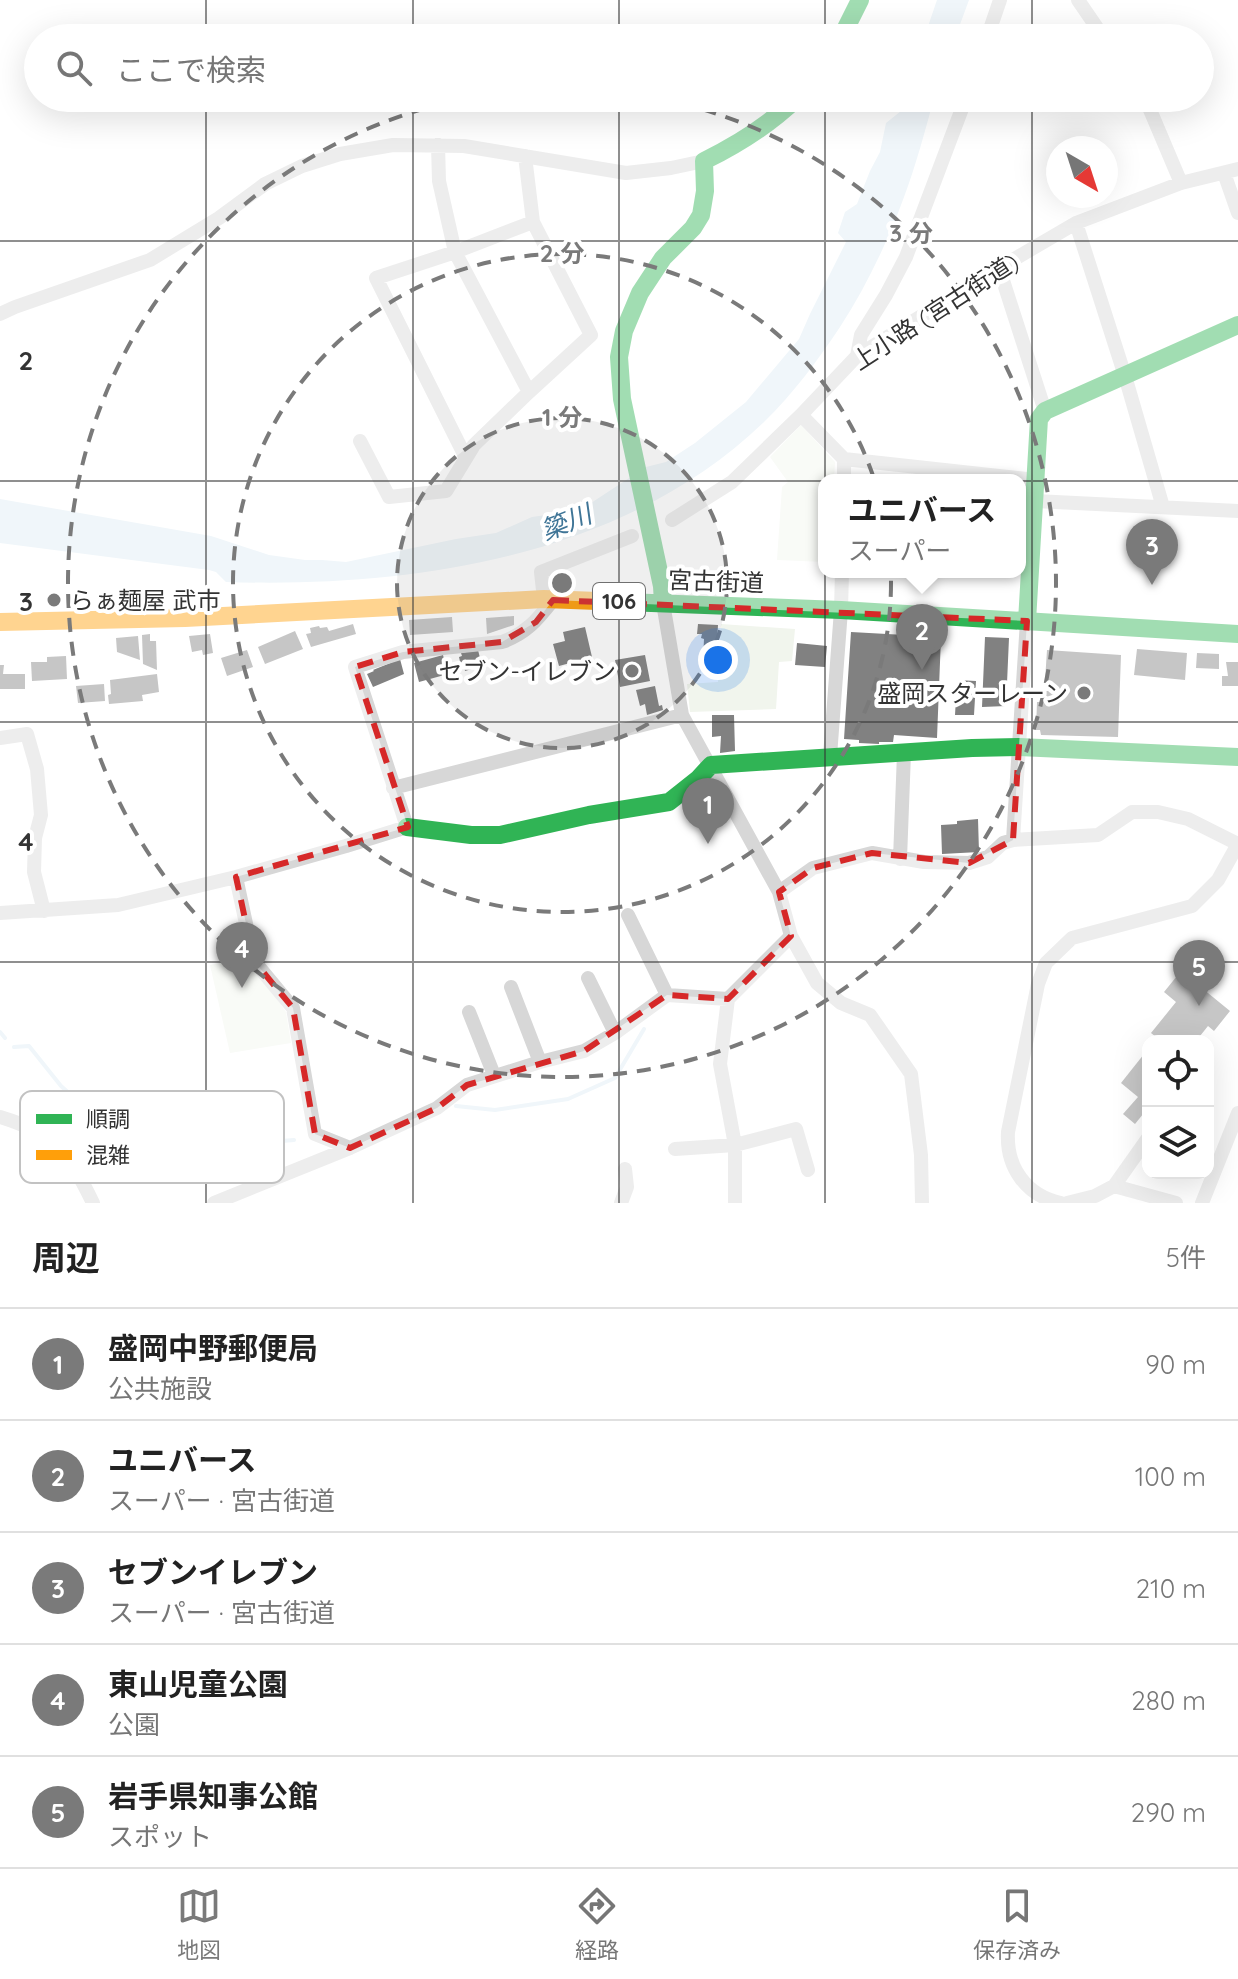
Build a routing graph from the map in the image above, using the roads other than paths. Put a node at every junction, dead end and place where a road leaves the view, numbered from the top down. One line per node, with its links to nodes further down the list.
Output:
1 (860, 0): 4 (main road)
2 (1000, 0): 5 (street)
3 (1078, 0): 6 (street)
4 (848, 24)
5 (992, 24)
6 (1094, 24)
7 (783, 112): 12 (main road)
8 (961, 112): 22 (street)
9 (1151, 112): 14 (street)
10 (438, 145): 11 (street); 18 (street); 20 (street)
11 (525, 156): 12 (street); 16 (street)
12 (704, 161): 41 (main road)
13 (1231, 171): 14 (street, 上小路 (宮古街道)); 15 (street)
14 (1181, 183): 17 (street, 上小路 (宮古街道))
15 (1238, 213)
16 (533, 222): 18 (street); 24 (street)
17 (1076, 223): 19 (street, 上小路 (宮古街道)); 23 (street)
18 (455, 252): 24 (street); 28 (street)
19 (999, 268): 22 (street, 上小路 (宮古街道)); 25 (street)
20 (0, 314)
21 (1238, 325): 23 (main road)
22 (857, 356): 26 (street, 上小路 (宮古街道))
23 (1125, 376): 25 (main road); 35 (street)
24 (529, 392): 28 (street)
25 (1045, 411): 33 (main road)
26 (801, 415): 29 (street); 37 (street, 上小路 (宮古街道))
27 (360, 441): 28 (street)
28 (466, 458)
29 (844, 459): 30 (street); 31 (street)
30 (844, 474)
31 (981, 474)
32 (1026, 479): 33 (street)
33 (1036, 480): 34 (main road)
34 (1035, 501): 35 (street); 43 (main road)
35 (1163, 507): 36 (street)
36 (1238, 511)
37 (672, 520)
38 (632, 536): 40 (street)
39 (842, 578): 42 (street)
40 (548, 599): 41 (main road, 宮古街道 / 106); 44 (main road, 宮古街道 / 106); 53 (street)
41 (663, 603): 42 (main road, 宮古街道 / 106); 46 (street)
42 (841, 610): 43 (main road, 宮古街道 / 106); 50 (street)
43 (1027, 621): 45 (main road, 宮古街道 / 106); 48 (street)
44 (0, 622)
45 (1238, 634)
46 (682, 715): 52 (street); 53 (street)
47 (0, 738): 60 (street)
48 (1019, 747): 49 (main road); 51 (main road); 55 (street)
49 (904, 753): 50 (main road); 57 (street)
50 (830, 756): 52 (main road)
51 (1238, 757)
52 (711, 765): 54 (main road); 59 (street)
53 (393, 788): 54 (street)
54 (407, 827): 58 (street)
55 (1013, 840): 56 (street); 57 (street)
56 (1238, 844): 91 (street)
57 (900, 859): 59 (street)
58 (236, 877): 60 (street); 77 (street)
59 (779, 892): 63 (street)
60 (44, 911): 61 (street)
61 (0, 913)
62 (628, 915): 66 (street)
63 (791, 936): 67 (street); 90 (street)
64 (588, 978): 69 (street)
65 (511, 987): 70 (street)
66 (667, 995): 67 (street); 69 (street)
67 (728, 999): 75 (street)
68 (469, 1012): 71 (street)
69 (615, 1033): 70 (street)
70 (540, 1062): 71 (street)
71 (494, 1075): 77 (street)
72 (1238, 1113): 94 (street)
73 (0, 1117): 74 (street)
74 (20, 1123)
75 (735, 1145): 78 (street); 80 (street); 89 (street)
76 (1142, 1146): 84 (street)
77 (350, 1148): 81 (street)
78 (675, 1149)
79 (625, 1169): 88 (street)
80 (808, 1170)
81 (284, 1178)
82 (84, 1183): 86 (street)
83 (273, 1183): 85 (street)
84 (1114, 1186): 92 (street); 93 (street)
85 (240, 1198): 87 (street)
86 (93, 1203)
87 (214, 1203)
88 (621, 1203)
89 (735, 1203)
90 (922, 1203)
91 (1061, 1203)
92 (1067, 1203)
93 (1176, 1203)
94 (1202, 1203)

